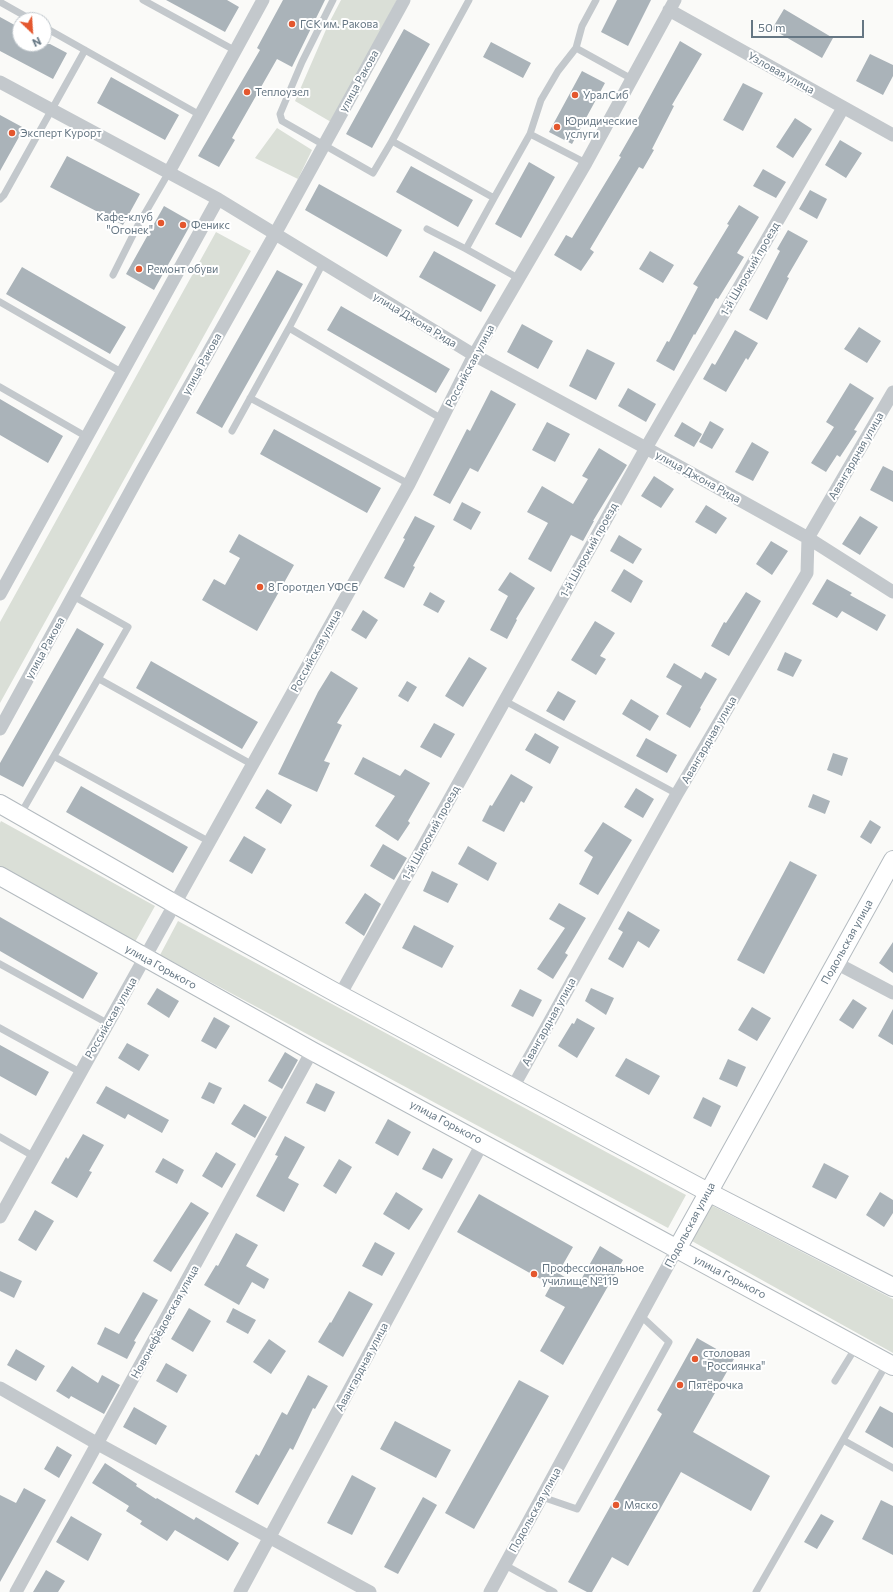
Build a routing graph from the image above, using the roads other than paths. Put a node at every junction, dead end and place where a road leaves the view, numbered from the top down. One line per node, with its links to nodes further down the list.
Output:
1 (143, 0): 13 (lane)
2 (264, 0): 13 (street)
3 (333, 0): 22 (lane)
4 (404, 0): 22 (street, улица Ракова)
5 (469, 0): 21 (lane)
6 (596, 0): 11 (lane)
7 (1, 1): 9 (lane)
8 (672, 5): 14 (street, Российская улица); 16 (street, Узловая улица)
9 (19, 12)
10 (52, 31): 12 (lane)
11 (576, 48): 14 (lane); 19 (lane)
12 (85, 50): 17 (lane); 18 (lane)
13 (236, 51): 18 (street)
14 (632, 79): 23 (street, Российская улица)
15 (0, 82): 17 (street, улица Джона Рида)
16 (843, 108): 20 (street, Узловая улица); 44 (street, 1-й Широкий проезд)
17 (51, 109): 24 (street, улица Джона Рида); 26 (lane)
18 (200, 115): 24 (street)
19 (530, 134): 23 (lane); 25 (lane)
20 (893, 135)
21 (392, 141): 22 (lane); 25 (lane)
22 (323, 144): 29 (street, улица Ракова)
23 (586, 163): 33 (street, Российская улица)
24 (169, 172): 27 (street, улица Джона Рида); 32 (lane)
25 (494, 198): 30 (lane)
26 (0, 199)
27 (218, 199): 29 (street, улица Джона Рида); 37 (street)
28 (427, 229): 30 (lane)
29 (275, 234): 31 (street, улица Джона Рида); 49 (street, улица Ракова)
30 (466, 249): 33 (lane)
31 (322, 263): 35 (lane); 36 (street, улица Джона Рида)
32 (113, 275)
33 (518, 278): 36 (street, Российская улица)
34 (0, 302): 37 (lane)
35 (289, 328): 40 (lane); 41 (lane)
36 (474, 355): 41 (street, Российская улица); 44 (street, улица Джона Рида)
37 (123, 372): 43 (street)
38 (0, 387): 43 (lane)
39 (893, 392): 46 (street, Авангардная улица)
40 (250, 398): 42 (lane); 45 (lane)
41 (442, 419): 45 (street, Российская улица)
42 (232, 431)
43 (88, 437): 48 (street)
44 (646, 448): 46 (street, улица Джона Рида); 51 (street, 1-й Широкий проезд)
45 (409, 484): 54 (street, Российская улица)
46 (808, 538): 47 (street, улица Джона Рида); 55 (street, Авангардная улица)
47 (893, 592)
48 (0, 594)
49 (73, 596): 50 (lane); 52 (street, улица Ракова)
50 (99, 679): 53 (lane); 54 (lane)
51 (505, 701): 55 (lane); 66 (street, 1-й Широкий проезд)
52 (0, 729)
53 (55, 756): 57 (lane); 58 (lane)
54 (253, 765): 58 (street, Российская улица)
55 (677, 794): 71 (street, Авангардная улица)
56 (0, 804): 57 (street)
57 (20, 815): 61 (street)
58 (210, 842): 61 (street, Российская улица)
59 (893, 860): 63 (street, Подольская улица)
60 (0, 876): 62 (street, улица Горького)
61 (175, 904): 62 (street, Российская улица); 66 (street)
62 (145, 958): 67 (street, Российская улица); 69 (street, улица Горького)
63 (836, 963): 65 (street); 75 (street, Подольская улица)
64 (0, 964): 67 (lane)
65 (893, 993)
66 (340, 995): 71 (street)
67 (107, 1023): 70 (street, Российская улица)
68 (0, 1028): 70 (lane)
69 (312, 1051): 73 (street, улица Горького); 85 (street, Новонефёдовская улица)
70 (80, 1072): 74 (street, Российская улица)
71 (513, 1087): 75 (street)
72 (0, 1138): 74 (lane)
73 (483, 1142): 77 (street, улица Горького); 88 (street, Авангардная улица)
74 (33, 1156): 76 (street, Российская улица)
75 (708, 1192): 77 (street, Подольская улица); 78 (street)
76 (0, 1217)
77 (678, 1249): 79 (street, Подольская улица); 80 (street, улица Горького)
78 (893, 1288)
79 (641, 1316): 87 (street, Подольская улица); 87 (lane)
80 (857, 1345): 81 (street, улица Горького); 82 (lane)
81 (890, 1364): 84 (lane)
82 (835, 1381)
83 (0, 1388): 85 (street)
84 (843, 1440): 86 (lane); 95 (lane)
85 (98, 1444): 88 (street); 90 (street, Новонефёдовская улица)
86 (893, 1468)
87 (542, 1497): 89 (street, Подольская улица)
88 (270, 1537): 91 (street, Авангардная улица); 92 (street)
89 (505, 1565): 93 (street, Подольская улица); 94 (lane)
90 (16, 1592)
91 (240, 1592)
92 (370, 1592)
93 (490, 1592)
94 (554, 1592)
95 (756, 1592)

